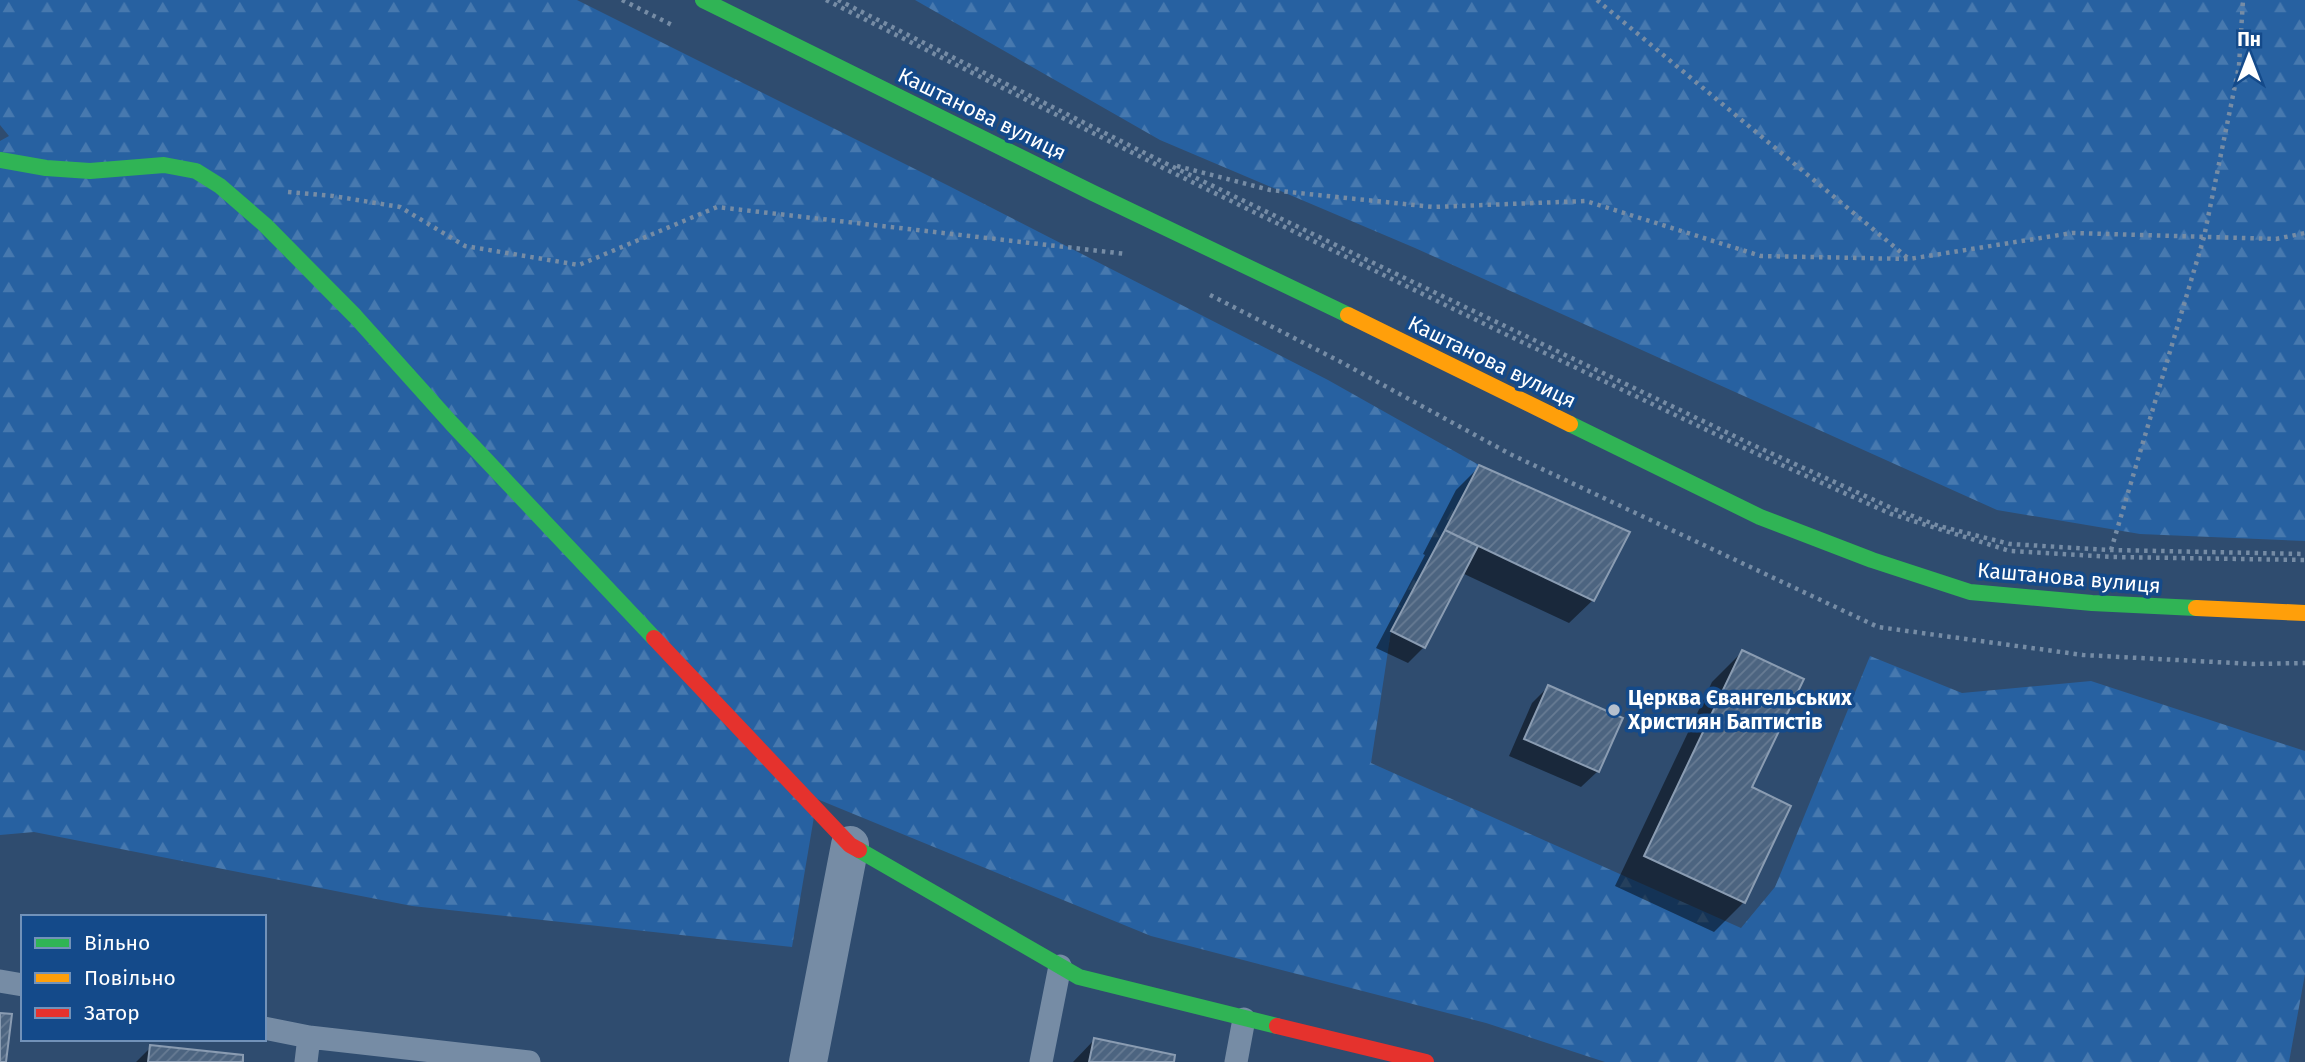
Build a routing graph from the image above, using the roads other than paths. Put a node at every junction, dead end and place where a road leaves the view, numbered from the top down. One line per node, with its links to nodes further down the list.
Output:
1 (703, 0): 3 (street, Каштанова вулиця)
2 (0, 160): 4 (street)
3 (2305, 613)
4 (850, 845): 5 (street); 14 (street)
5 (1060, 966): 8 (street); 15 (lane)
6 (0, 981): 7 (lane)
7 (21, 985)
8 (1244, 1019): 11 (street); 16 (lane)
9 (266, 1028): 10 (lane)
10 (309, 1037): 12 (lane); 13 (lane)
11 (1386, 1057): 17 (street)
12 (306, 1062)
13 (530, 1062)
14 (808, 1062)
15 (1041, 1062)
16 (1236, 1062)
17 (1426, 1062)

